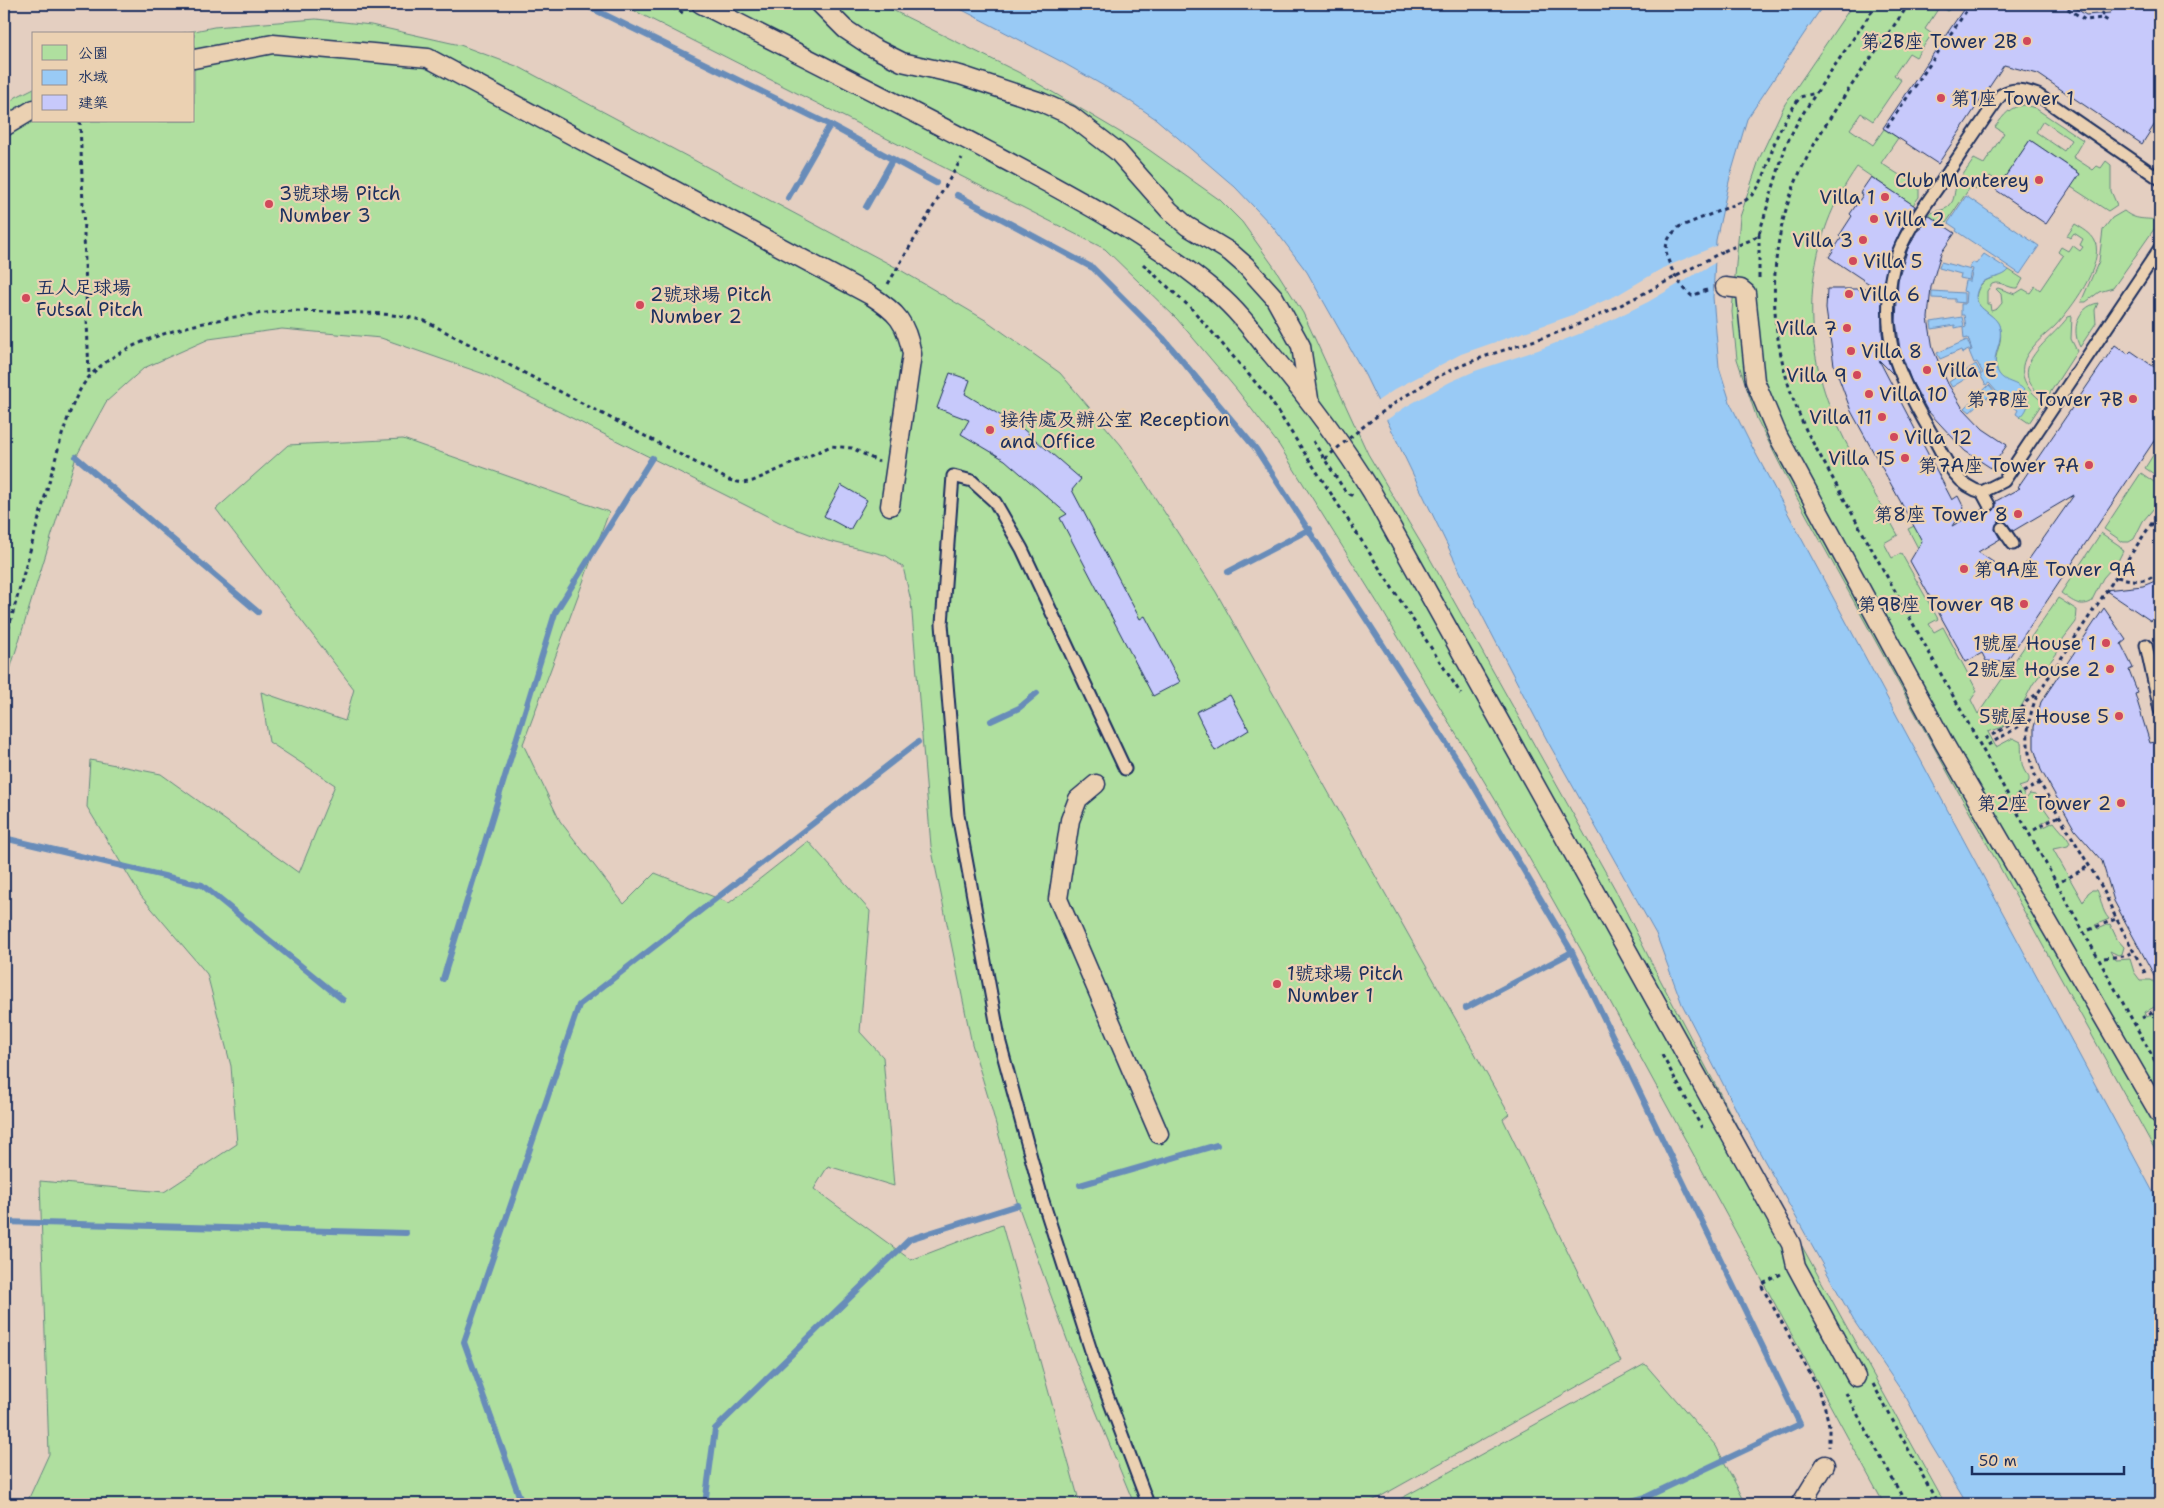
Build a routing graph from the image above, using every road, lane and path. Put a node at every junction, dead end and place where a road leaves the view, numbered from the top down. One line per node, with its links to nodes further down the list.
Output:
1 (665, 4): 8 (path)
2 (820, 4): 24 (street)
3 (1877, 4): 12 (path)
4 (1909, 4): 64 (path)
5 (1971, 4): 16 (path)
6 (2061, 4): 9 (path)
7 (2101, 4): 9 (path)
8 (696, 10): 24 (street)
9 (2103, 18): 10 (path)
10 (2110, 22)
11 (195, 58): 27 (street)
12 (1816, 93): 22 (path); 26 (path, bridge)
13 (32, 111): 15 (street)
14 (80, 122): 23 (path)
15 (4, 127)
16 (1887, 127)
17 (953, 174): 21 (path)
18 (2159, 174): 29 (lane)
19 (2160, 248): 29 (lane)
20 (1139, 260): 43 (path)
21 (897, 268)
22 (1725, 287): 65 (street)
23 (89, 377): 27 (path); 39 (path)
24 (1309, 399): 68 (street)
25 (1319, 450): 26 (path)
26 (1325, 459): 28 (path)
27 (895, 471): 31 (street)
28 (1345, 491)
29 (1982, 492): 30 (lane)
30 (1989, 505)
31 (890, 506)
32 (2160, 511): 33 (path)
33 (2152, 523): 35 (path); 38 (path)
34 (2002, 528): 36 (lane)
35 (2160, 532)
36 (2013, 544)
37 (2160, 570): 38 (path)
38 (2117, 577): 41 (path)
39 (4, 645)
40 (2146, 645): 42 (lane)
41 (2038, 693): 45 (path); 46 (path)
42 (2159, 695): 44 (lane)
43 (1464, 700)
44 (2160, 710)
45 (2028, 721): 47 (path); 49 (path)
46 (1985, 739)
47 (1988, 745)
48 (1125, 769): 71 (lane)
49 (2040, 783): 51 (path); 52 (path)
50 (1096, 784): 67 (street)
51 (2016, 796)
52 (2059, 816): 53 (path); 54 (path)
53 (2034, 830)
54 (2089, 866): 55 (path); 56 (path)
55 (2062, 881)
56 (2116, 919): 57 (path); 58 (path)
57 (2089, 930)
58 (2133, 952): 59 (path); 60 (path)
59 (2104, 958)
60 (2145, 973)
61 (2160, 1007): 62 (path)
62 (2142, 1018)
63 (1661, 1054): 66 (path)
64 (2160, 1070)
65 (2160, 1115)
66 (1704, 1131)
67 (1159, 1134)
68 (1796, 1266): 69 (street); 70 (path)
69 (1849, 1380): 73 (path)
70 (1825, 1465): 72 (street)
71 (1148, 1504)
72 (1801, 1504)
73 (1906, 1504)

